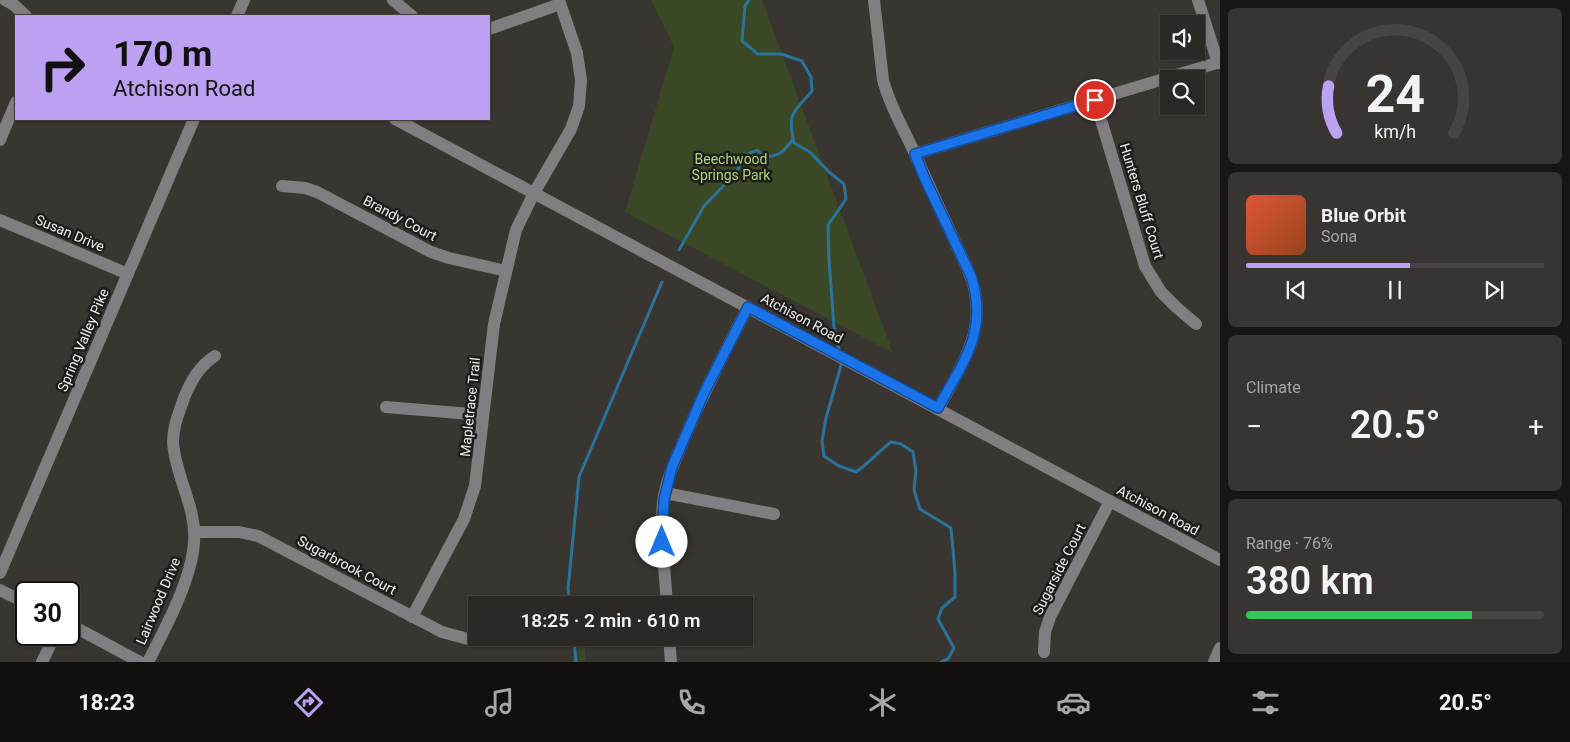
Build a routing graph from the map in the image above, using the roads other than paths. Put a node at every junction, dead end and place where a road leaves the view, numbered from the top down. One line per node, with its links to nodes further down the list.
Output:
1 (5, 0): 7 (street)
2 (244, 0): 8 (street)
3 (393, 0): 9 (street)
4 (874, 0): 17 (street)
5 (1198, 0): 11 (street)
6 (560, 2): 10 (street); 19 (street, Mapletrace Trail)
7 (25, 15)
8 (237, 15)
9 (411, 15)
10 (490, 29)
11 (1219, 63): 12 (street)
12 (1095, 100): 17 (street); 24 (street, Hunters Bluff Court)
13 (15, 104): 16 (street)
14 (194, 120): 22 (street, Spring Valley Pike)
15 (397, 120): 19 (street, Atchison Road)
16 (0, 140)
17 (915, 154): 27 (street)
18 (282, 186): 21 (street, Brandy Court)
19 (534, 193): 21 (street, Mapletrace Trail); 23 (street, Atchison Road)
20 (0, 220): 22 (street, Susan Drive)
21 (506, 271): 28 (street, Mapletrace Trail)
22 (128, 274): 34 (street, Spring Valley Pike)
23 (748, 307): 27 (street, Atchison Road); 29 (street)
24 (1196, 324)
25 (215, 356): 32 (street, Lairwood Drive)
26 (386, 407): 28 (street)
27 (938, 408): 30 (street, Atchison Road)
28 (483, 415): 38 (street, Mapletrace Trail)
29 (665, 493): 31 (street); 36 (street)
30 (1110, 501): 33 (street, Atchison Road); 44 (street, Sugarside Court)
31 (774, 514)
32 (194, 532): 38 (street, Sugarbrook Court); 47 (street, Lairwood Drive)
33 (1220, 560)
34 (0, 573)
35 (0, 590): 37 (street)
36 (666, 596)
37 (15, 598)
38 (412, 617): 40 (street, Sugarbrook Court)
39 (80, 630): 46 (street)
40 (468, 639)
41 (50, 646): 45 (street)
42 (670, 646): 48 (street)
43 (1220, 648): 49 (street)
44 (1044, 652)
45 (42, 662)
46 (140, 662)
47 (148, 662)
48 (671, 662)
49 (1214, 662)

